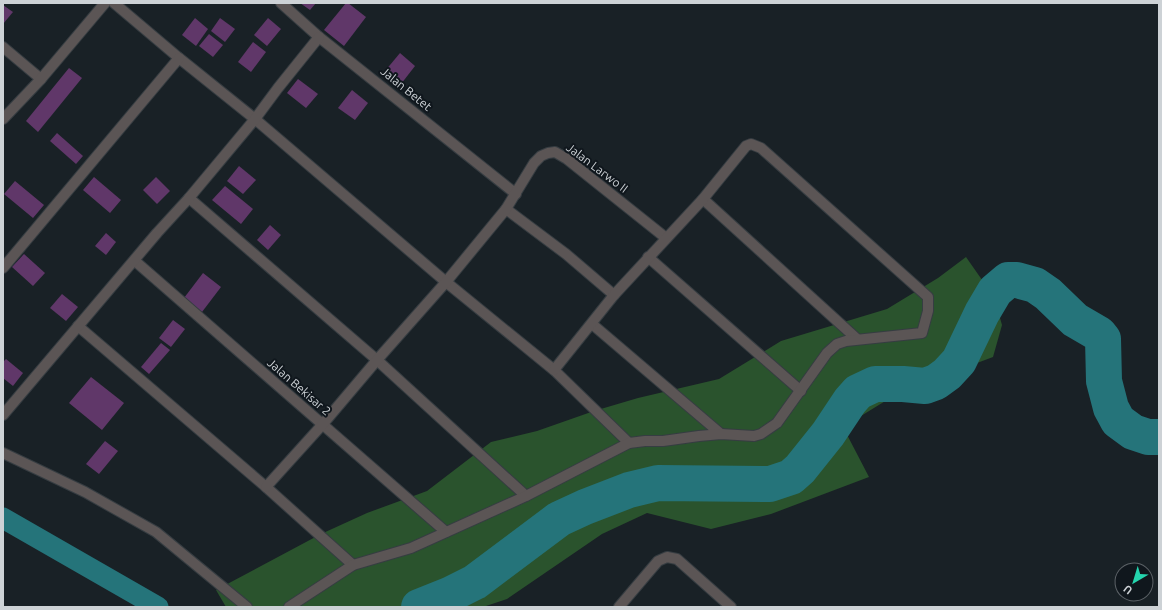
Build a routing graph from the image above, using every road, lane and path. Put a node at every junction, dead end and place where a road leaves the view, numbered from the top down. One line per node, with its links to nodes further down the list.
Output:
1 (104, 3): 7 (street)
2 (114, 3): 6 (street)
3 (281, 3): 4 (street, Jalan Betet)
4 (319, 36): 9 (street); 10 (street, Jalan Betet)
5 (3, 47): 7 (street)
6 (178, 58): 9 (street); 17 (street)
7 (41, 79): 8 (street)
8 (3, 119)
9 (256, 119): 11 (street); 18 (street)
10 (516, 194): 13 (street, Jalan Larwo II); 14 (street, Jalan Larwo II)
11 (189, 198): 16 (street); 23 (street)
12 (702, 199): 14 (street); 22 (street); 22 (street)
13 (506, 209): 18 (street, Jalan Larwo II); 19 (street)
14 (666, 238): 15 (street)
15 (648, 257): 19 (street); 25 (street)
16 (135, 261): 21 (street); 27 (street, Jalan Bekisar 2)
17 (3, 268)
18 (446, 282): 23 (street, Jalan Larwo II); 24 (street)
19 (614, 296): 20 (street)
20 (592, 324): 24 (street); 28 (street)
21 (78, 326): 26 (street); 31 (street)
22 (857, 339): 25 (street)
23 (377, 360): 27 (street, Jalan Larwo II); 32 (street)
24 (554, 370): 29 (street)
25 (801, 391): 28 (street)
26 (3, 415)
27 (322, 425): 31 (street, Jalan Larwo II); 33 (street, Jalan Bekisar 2)
28 (721, 434): 29 (street)
29 (629, 443): 32 (street)
30 (3, 453): 35 (street)
31 (266, 487): 34 (street)
32 (526, 496): 33 (street)
33 (446, 532): 34 (street)
34 (353, 565): 36 (street)
35 (247, 607)
36 (289, 607)
37 (618, 607): 38 (street)
38 (731, 607)

